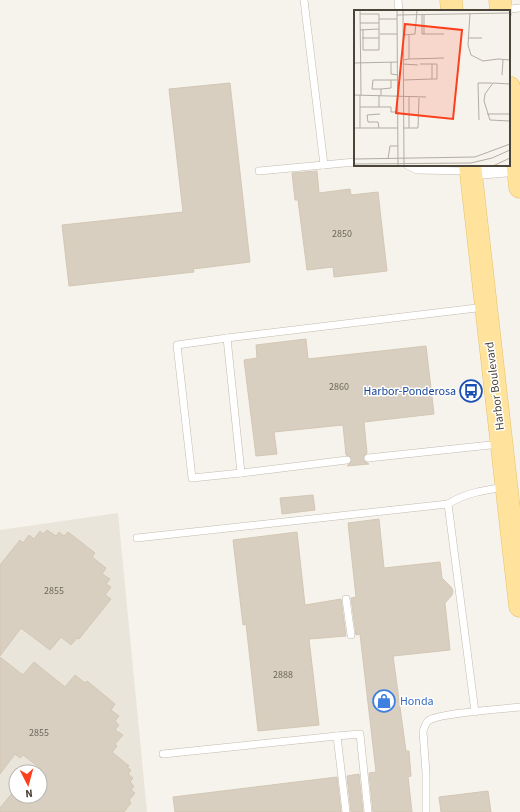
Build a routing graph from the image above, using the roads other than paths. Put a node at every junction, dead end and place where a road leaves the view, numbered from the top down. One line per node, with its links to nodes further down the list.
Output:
1 (304, 0): 8 (lane)
2 (398, 0): 4 (lane)
3 (451, 0): 5 (main road)
4 (399, 10)
5 (452, 10)
6 (510, 96): 12 (main road)
7 (354, 162): 8 (lane)
8 (324, 165): 11 (lane)
9 (416, 168): 10 (lane)
10 (470, 168): 12 (street); 13 (main road, Harbor Boulevard)
11 (259, 171)
12 (519, 174)
13 (486, 307): 14 (lane); 15 (main road, Harbor Boulevard)
14 (227, 338): 18 (lane); 18 (lane)
15 (502, 444): 16 (lane); 19 (main road, Harbor Boulevard)
16 (368, 458)
17 (347, 460): 18 (lane)
18 (241, 473)
19 (506, 487): 20 (lane); 23 (main road, Harbor Boulevard)
20 (448, 504): 21 (lane); 26 (lane)
21 (137, 538)
22 (346, 599): 24 (lane)
23 (520, 606)
24 (351, 635)
25 (520, 708): 26 (lane)
26 (475, 712): 31 (lane)
27 (338, 736): 28 (lane); 29 (lane); 30 (lane)
28 (163, 754)
29 (346, 812)
30 (368, 812)
31 (426, 812)

